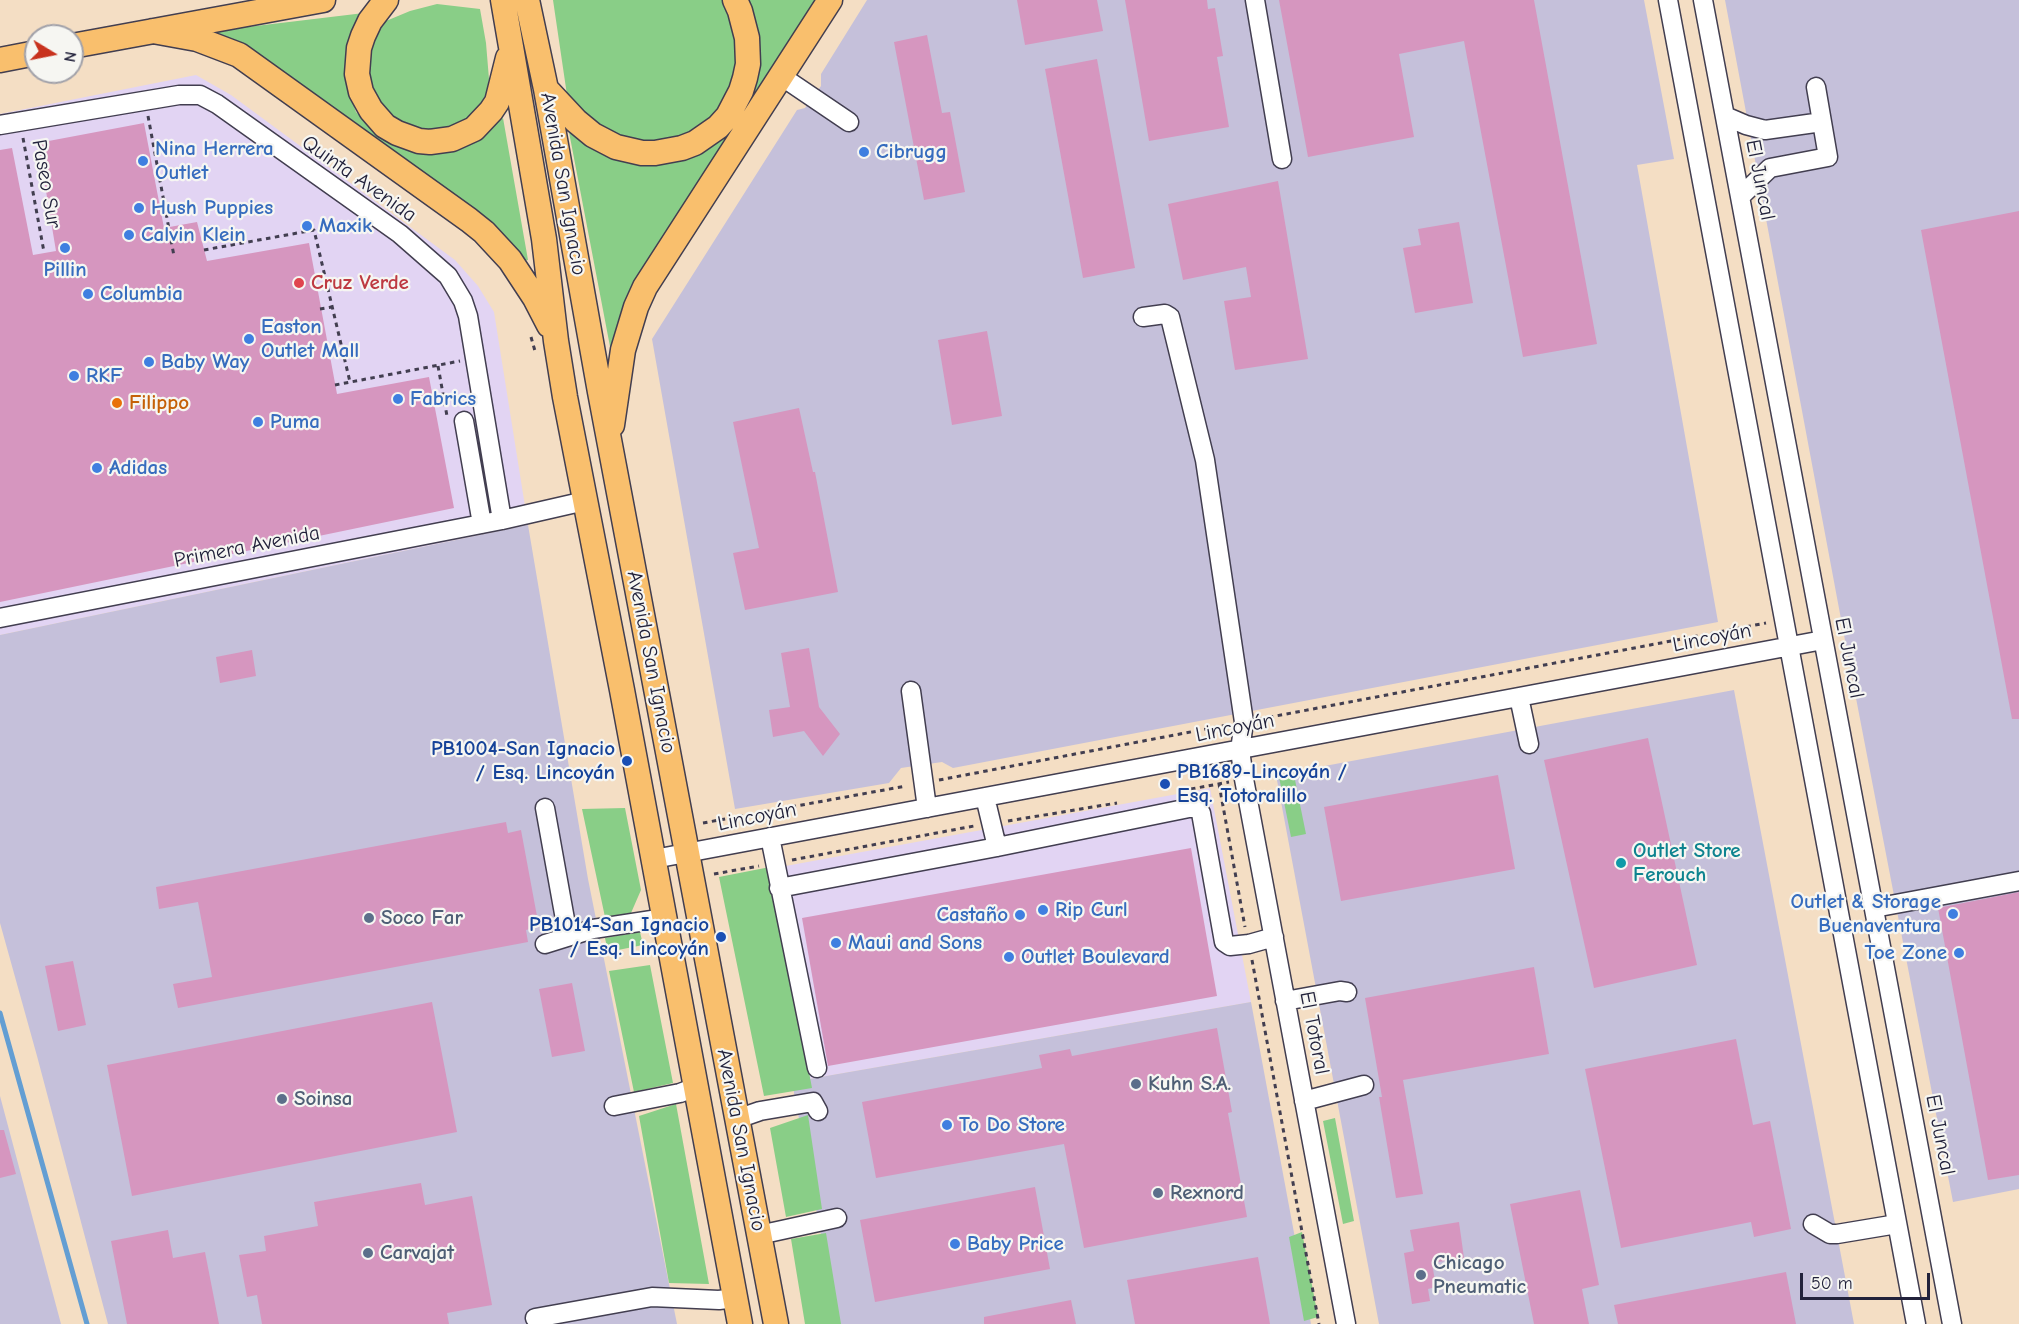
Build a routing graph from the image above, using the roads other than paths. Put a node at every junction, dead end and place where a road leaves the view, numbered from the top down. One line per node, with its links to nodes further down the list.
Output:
1 (323, 0): 10 (main road)
2 (386, 0): 12 (main road)
3 (735, 0): 17 (main road)
4 (830, 0): 15 (main road)
5 (1255, 0): 22 (street)
6 (1668, 0): 35 (street)
7 (1703, 0): 18 (street, El Juncal)
8 (528, 2): 17 (main road, Avenida San Ignacio)
9 (504, 4): 12 (main road, Avenida San Ignacio)
10 (153, 32): 11 (main road); 25 (main road)
11 (84, 44)
12 (510, 44): 25 (main road, Avenida San Ignacio)
13 (24, 55): 14 (main road)
14 (0, 60)
15 (781, 76): 19 (street); 29 (main road)
16 (1816, 87): 20 (street)
17 (546, 89): 26 (main road, Avenida San Ignacio)
18 (1725, 116): 20 (street); 23 (street, El Juncal)
19 (849, 122)
20 (1822, 122): 23 (street)
21 (0, 125): 31 (street, Quinta Avenida)
22 (1282, 159)
23 (1740, 197): 34 (street, El Juncal)
24 (1143, 317): 39 (street, El Totoral)
25 (556, 341): 27 (main road, Avenida San Ignacio)
26 (600, 392): 27 (main road); 29 (main road, Avenida San Ignacio)
27 (565, 397): 30 (main road, Avenida San Ignacio)
28 (464, 422): 32 (street)
29 (609, 442): 45 (main road, Avenida San Ignacio)
30 (585, 501): 31 (street, Primera Avenida); 46 (main road, Avenida San Ignacio)
31 (502, 520): 32 (street, Primera Avenida)
32 (482, 524): 33 (street, Primera Avenida)
33 (0, 618)
34 (1823, 640): 35 (street, Lincoyán); 49 (street, El Juncal)
35 (1789, 646): 37 (street, Lincoyán); 67 (street)
36 (911, 691): 42 (street)
37 (1519, 697): 38 (street); 39 (street, Lincoyán)
38 (1529, 744)
39 (1240, 750): 40 (street, Lincoyán); 52 (street, El Totoral)
40 (985, 797): 42 (street, Lincoyán); 44 (street)
41 (544, 808): 51 (street)
42 (927, 808): 43 (street, Lincoyán)
43 (770, 837): 45 (street, Lincoyán); 48 (street)
44 (997, 847): 48 (street); 52 (street)
45 (686, 853): 46 (street, Lincoyán); 54 (main road, Avenida San Ignacio)
46 (654, 859): 50 (main road, Avenida San Ignacio)
47 (2019, 881): 49 (street)
48 (779, 888): 58 (street)
49 (1874, 908): 75 (street, El Juncal)
50 (665, 918): 51 (street); 55 (main road, Avenida San Ignacio)
51 (568, 936): 53 (street)
52 (1274, 937): 57 (street, El Totoral)
53 (545, 944)
54 (711, 981): 55 (main road); 64 (main road, Avenida San Ignacio)
55 (677, 986): 60 (main road, Avenida San Ignacio)
56 (1347, 992): 57 (street)
57 (1285, 1001): 61 (street, El Totoral)
58 (817, 1068)
59 (1364, 1085): 61 (street)
60 (696, 1088): 62 (street); 69 (main road, Avenida San Ignacio)
61 (1304, 1101): 73 (street, El Totoral)
62 (614, 1106)
63 (818, 1111): 64 (street)
64 (737, 1119): 68 (main road, Avenida San Ignacio)
65 (837, 1218): 68 (street)
66 (1813, 1224): 67 (street)
67 (1898, 1224): 74 (street)
68 (759, 1235): 72 (main road, Avenida San Ignacio)
69 (735, 1298): 70 (street); 71 (main road, Avenida San Ignacio)
70 (535, 1318)
71 (740, 1324)
72 (776, 1324)
73 (1346, 1324)
74 (1916, 1324)
75 (1952, 1324)

